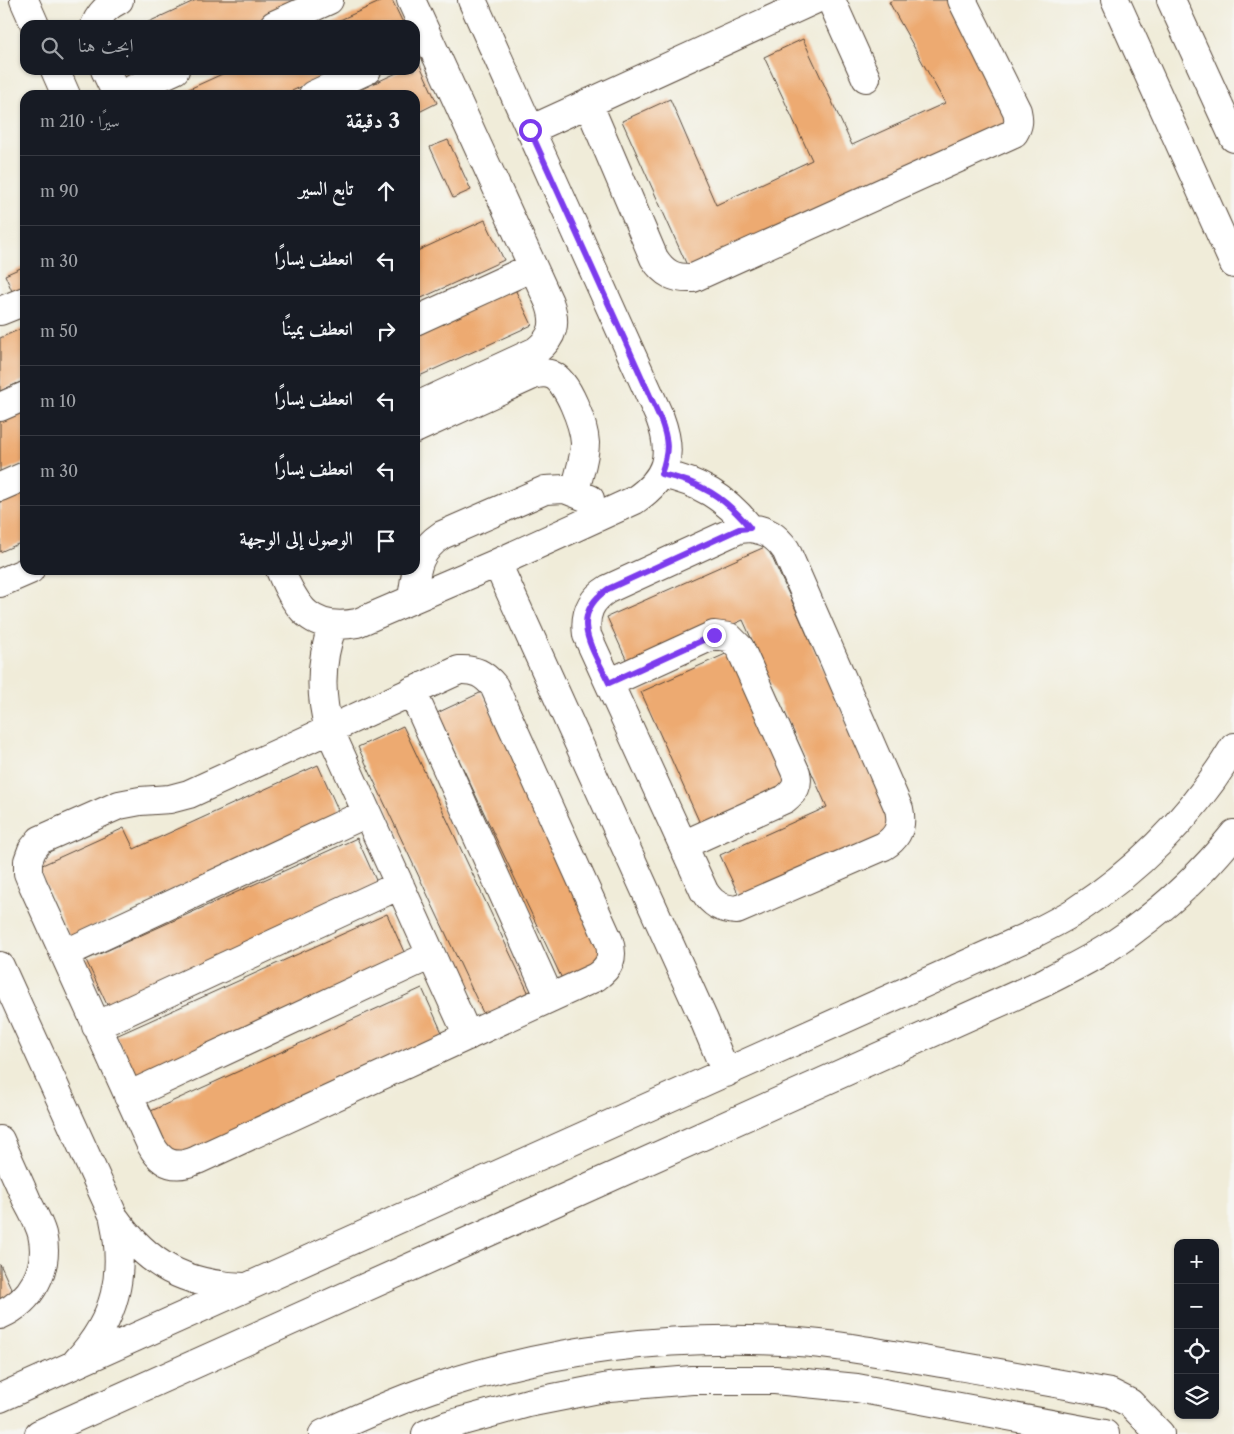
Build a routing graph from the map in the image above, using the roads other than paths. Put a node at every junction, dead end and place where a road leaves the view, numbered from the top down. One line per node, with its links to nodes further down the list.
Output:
1 (24, 0): 11 (street)
2 (119, 0): 12 (street)
3 (329, 0): 13 (street)
4 (411, 0): 14 (street)
5 (472, 0): 26 (street)
6 (814, 0): 25 (street)
7 (831, 0): 20 (street)
8 (962, 0): 25 (street)
9 (1115, 0): 28 (street)
10 (1172, 0): 27 (street)
11 (33, 20)
12 (98, 20)
13 (285, 20)
14 (416, 20)
15 (423, 45): 29 (street)
16 (57, 75): 21 (street)
17 (108, 75): 22 (street)
18 (164, 75): 23 (street)
19 (356, 75): 24 (street)
20 (866, 78)
21 (64, 90)
22 (115, 90)
23 (129, 90)
24 (323, 90)
25 (588, 103): 26 (street)
26 (530, 130): 37 (street)
27 (1234, 138)
28 (1234, 264)
29 (533, 268): 32 (street); 34 (street)
30 (20, 303): 31 (street)
31 (0, 311)
32 (420, 319)
33 (20, 398): 35 (street)
34 (420, 405)
35 (0, 407)
36 (420, 427): 40 (street)
37 (661, 474): 41 (street); 42 (street)
38 (20, 478): 39 (street)
39 (0, 487)
40 (574, 492): 41 (street); 43 (street)
41 (615, 509): 44 (street)
42 (750, 528): 51 (street); 57 (street)
43 (420, 557)
44 (497, 563): 49 (street); 65 (street)
45 (20, 574): 48 (street)
46 (282, 575): 50 (street)
47 (416, 575): 49 (street)
48 (0, 583)
49 (412, 599): 50 (street)
50 (333, 625): 53 (street)
51 (609, 683): 57 (street); 57 (street)
52 (412, 691): 53 (street); 62 (street); 62 (street)
53 (329, 729): 55 (street); 59 (street)
54 (1234, 746): 65 (street)
55 (367, 813): 58 (street); 59 (street)
56 (1234, 834): 73 (street)
57 (682, 845)
58 (400, 885): 60 (street); 63 (street)
59 (64, 954): 63 (street)
60 (431, 955): 64 (street); 66 (street)
61 (0, 966): 68 (street)
62 (550, 998): 64 (street)
63 (96, 1026): 66 (street)
64 (468, 1036): 66 (street)
65 (726, 1073): 69 (street)
66 (128, 1096)
67 (0, 1140): 70 (street)
68 (114, 1217): 69 (street); 71 (street)
69 (246, 1287): 71 (street)
70 (0, 1315)
71 (74, 1365): 72 (street)
72 (0, 1398)
73 (39, 1434)
74 (323, 1434): 77 (street)
75 (426, 1434): 76 (street)
76 (1105, 1434)
77 (1160, 1434)

